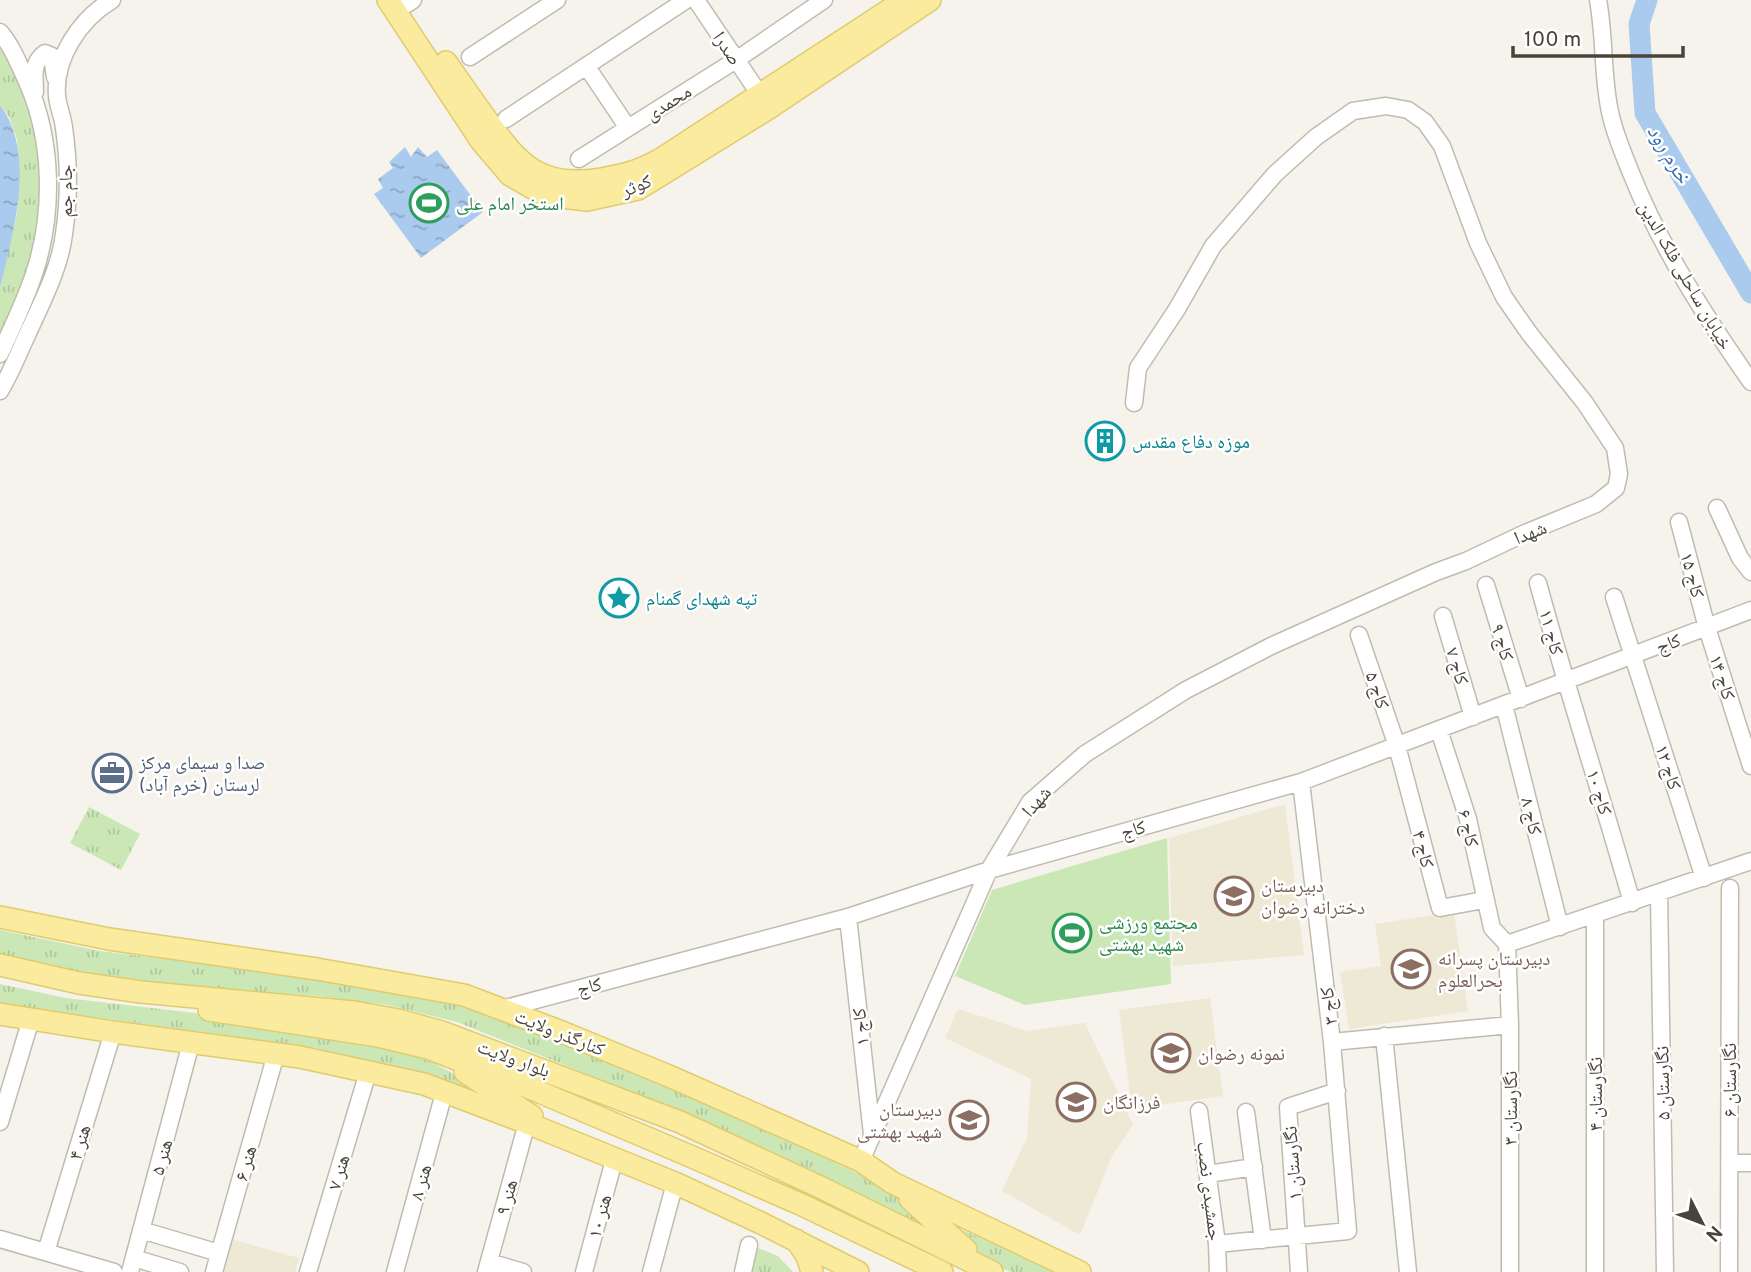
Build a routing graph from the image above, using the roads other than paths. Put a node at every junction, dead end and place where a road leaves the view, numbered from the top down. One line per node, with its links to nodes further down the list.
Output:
1 (112, 0): 14 (street, جام جم)
2 (556, 0): 11 (street)
3 (686, 0): 13 (street)
4 (696, 0): 12 (street, صدرا)
5 (824, 0): 12 (street, محمدی)
6 (904, 0): 16 (main road, کوثر)
7 (930, 0): 16 (main road, کوثر)
8 (1598, 0): 21 (street, خیابان ساحلی فلک الدین)
9 (403, 1): 16 (main road, کوثر)
10 (0, 32): 15 (street, جام جم)
11 (470, 57)
12 (736, 60): 16 (street, صدرا); 18 (street, محمدی)
13 (587, 67): 17 (street); 18 (street, محمدی)
14 (57, 96): 15 (street); 22 (street, جام جم)
15 (35, 100): 20 (street, جام جم)
16 (765, 102)
17 (506, 119)
18 (628, 128): 19 (street)
19 (579, 159)
20 (0, 354)
21 (1751, 382)
22 (0, 391)
23 (1134, 404): 44 (street, شهدا)
24 (1717, 508): 26 (street)
25 (1679, 522): 32 (street, کاج ۱۵)
26 (1751, 572)
27 (1538, 583): 35 (street, کاج ۱۱)
28 (1486, 585): 36 (street, کاج ۹)
29 (1614, 597): 34 (street, کاج ۱۲)
30 (1751, 610): 32 (street, کاج)
31 (1443, 616): 38 (street, کاج ۷)
32 (1707, 628): 34 (street, کاج); 41 (street, کاج ۱۴)
33 (1359, 635): 40 (street, کاج ۵)
34 (1634, 656): 35 (street, کاج); 45 (street, کاج ۱۲)
35 (1565, 682): 36 (street, کاج); 49 (street, کاج ۱۰)
36 (1521, 699): 37 (street, کاج)
37 (1504, 705): 38 (street, کاج); 53 (street, کاج ۸)
38 (1473, 717): 39 (street, کاج)
39 (1439, 730): 40 (street, کاج); 48 (street, کاج ۶)
40 (1397, 746): 42 (street, کاج); 48 (street, کاج ۴)
41 (1751, 766)
42 (1301, 782): 44 (street, کاج); 63 (street, کاج ۳)
43 (1751, 861): 45 (street)
44 (989, 870): 52 (street, کاج); 75 (street, شهدا)
45 (1704, 878): 47 (street)
46 (1730, 888): 78 (street, نگارستان ۶)
47 (1659, 893): 49 (street); 115 (street, نگارستان ۵)
48 (1484, 900): 54 (street, کاج ۶)
49 (1632, 903): 50 (street)
50 (1595, 916): 53 (street); 114 (street, نگارستان ۴)
51 (0, 917): 57 (main road, کنارگذر ولایت)
52 (848, 917): 57 (street, کاج); 75 (street, کاج ۱)
53 (1560, 927): 54 (street)
54 (1507, 944): 60 (street, نگارستان ۳)
55 (0, 965): 96 (main road, بلوار ولایت)
56 (0, 978): 65 (main road, بلوار ولایت)
57 (502, 1009): 77 (main road, کنارگذر ولایت)
58 (0, 1014): 59 (main road)
59 (30, 1019): 61 (main road); 72 (street)
60 (1510, 1025): 62 (street); 113 (street, نگارستان ۳)
61 (113, 1032): 64 (main road); 91 (street, هنر ۴)
62 (1384, 1036): 63 (street); 112 (street)
63 (1332, 1042): 68 (street, کاج ۳)
64 (191, 1043): 66 (main road); 84 (street, هنر ۵)
65 (428, 1048): 74 (main road); 108 (main road, بلوار ولایت)
66 (276, 1054): 67 (main road); 92 (street, هنر ۶)
67 (368, 1072): 69 (main road); 101 (street, هنر ۷)
68 (1337, 1091): 85 (street, نگارستان ۱); 85 (street, کاج ۳)
69 (444, 1093): 73 (main road); 102 (street, هنر ۸)
70 (1199, 1111): 81 (street, جمشیدی نصب)
71 (1246, 1112): 80 (street)
72 (0, 1122)
73 (527, 1122): 74 (main road); 94 (street, هنر ۹)
74 (550, 1133): 76 (main road)
75 (872, 1136): 77 (street, شهدا)
76 (614, 1160): 82 (main road); 104 (street, هنر ۱۰)
77 (861, 1161): 83 (main road, کنارگذر ولایت)
78 (1729, 1163): 79 (street); 116 (street, نگارستان ۶)
79 (1751, 1163)
80 (1254, 1167): 81 (street); 88 (street)
81 (1208, 1174): 89 (street, جمشیدی نصب)
82 (675, 1183): 87 (main road); 105 (street)
83 (893, 1183): 96 (main road); 109 (main road, کنارگذر ولایت)
84 (141, 1230): 92 (street); 93 (street, هنر ۵)
85 (1297, 1237): 88 (street); 111 (street, نگارستان ۱)
86 (0, 1240): 91 (street)
87 (796, 1240): 97 (main road); 107 (main road)
88 (1263, 1240): 89 (street)
89 (1217, 1244): 110 (street, جمشیدی نصب)
90 (749, 1245): 106 (street)
91 (46, 1252): 95 (street)
92 (219, 1253): 100 (street, هنر ۶)
93 (132, 1265): 99 (street)
94 (487, 1267): 103 (street)
95 (83, 1268): 98 (street)
96 (986, 1268)
97 (854, 1271)
98 (114, 1272)
99 (180, 1272)
100 (214, 1272)
101 (308, 1272)
102 (395, 1272)
103 (523, 1272)
104 (584, 1272)
105 (651, 1272)
106 (743, 1272)
107 (812, 1272)
108 (942, 1272)
109 (1080, 1272)
110 (1218, 1272)
111 (1299, 1272)
112 (1408, 1272)
113 (1510, 1272)
114 (1595, 1272)
115 (1665, 1272)
116 (1729, 1272)

